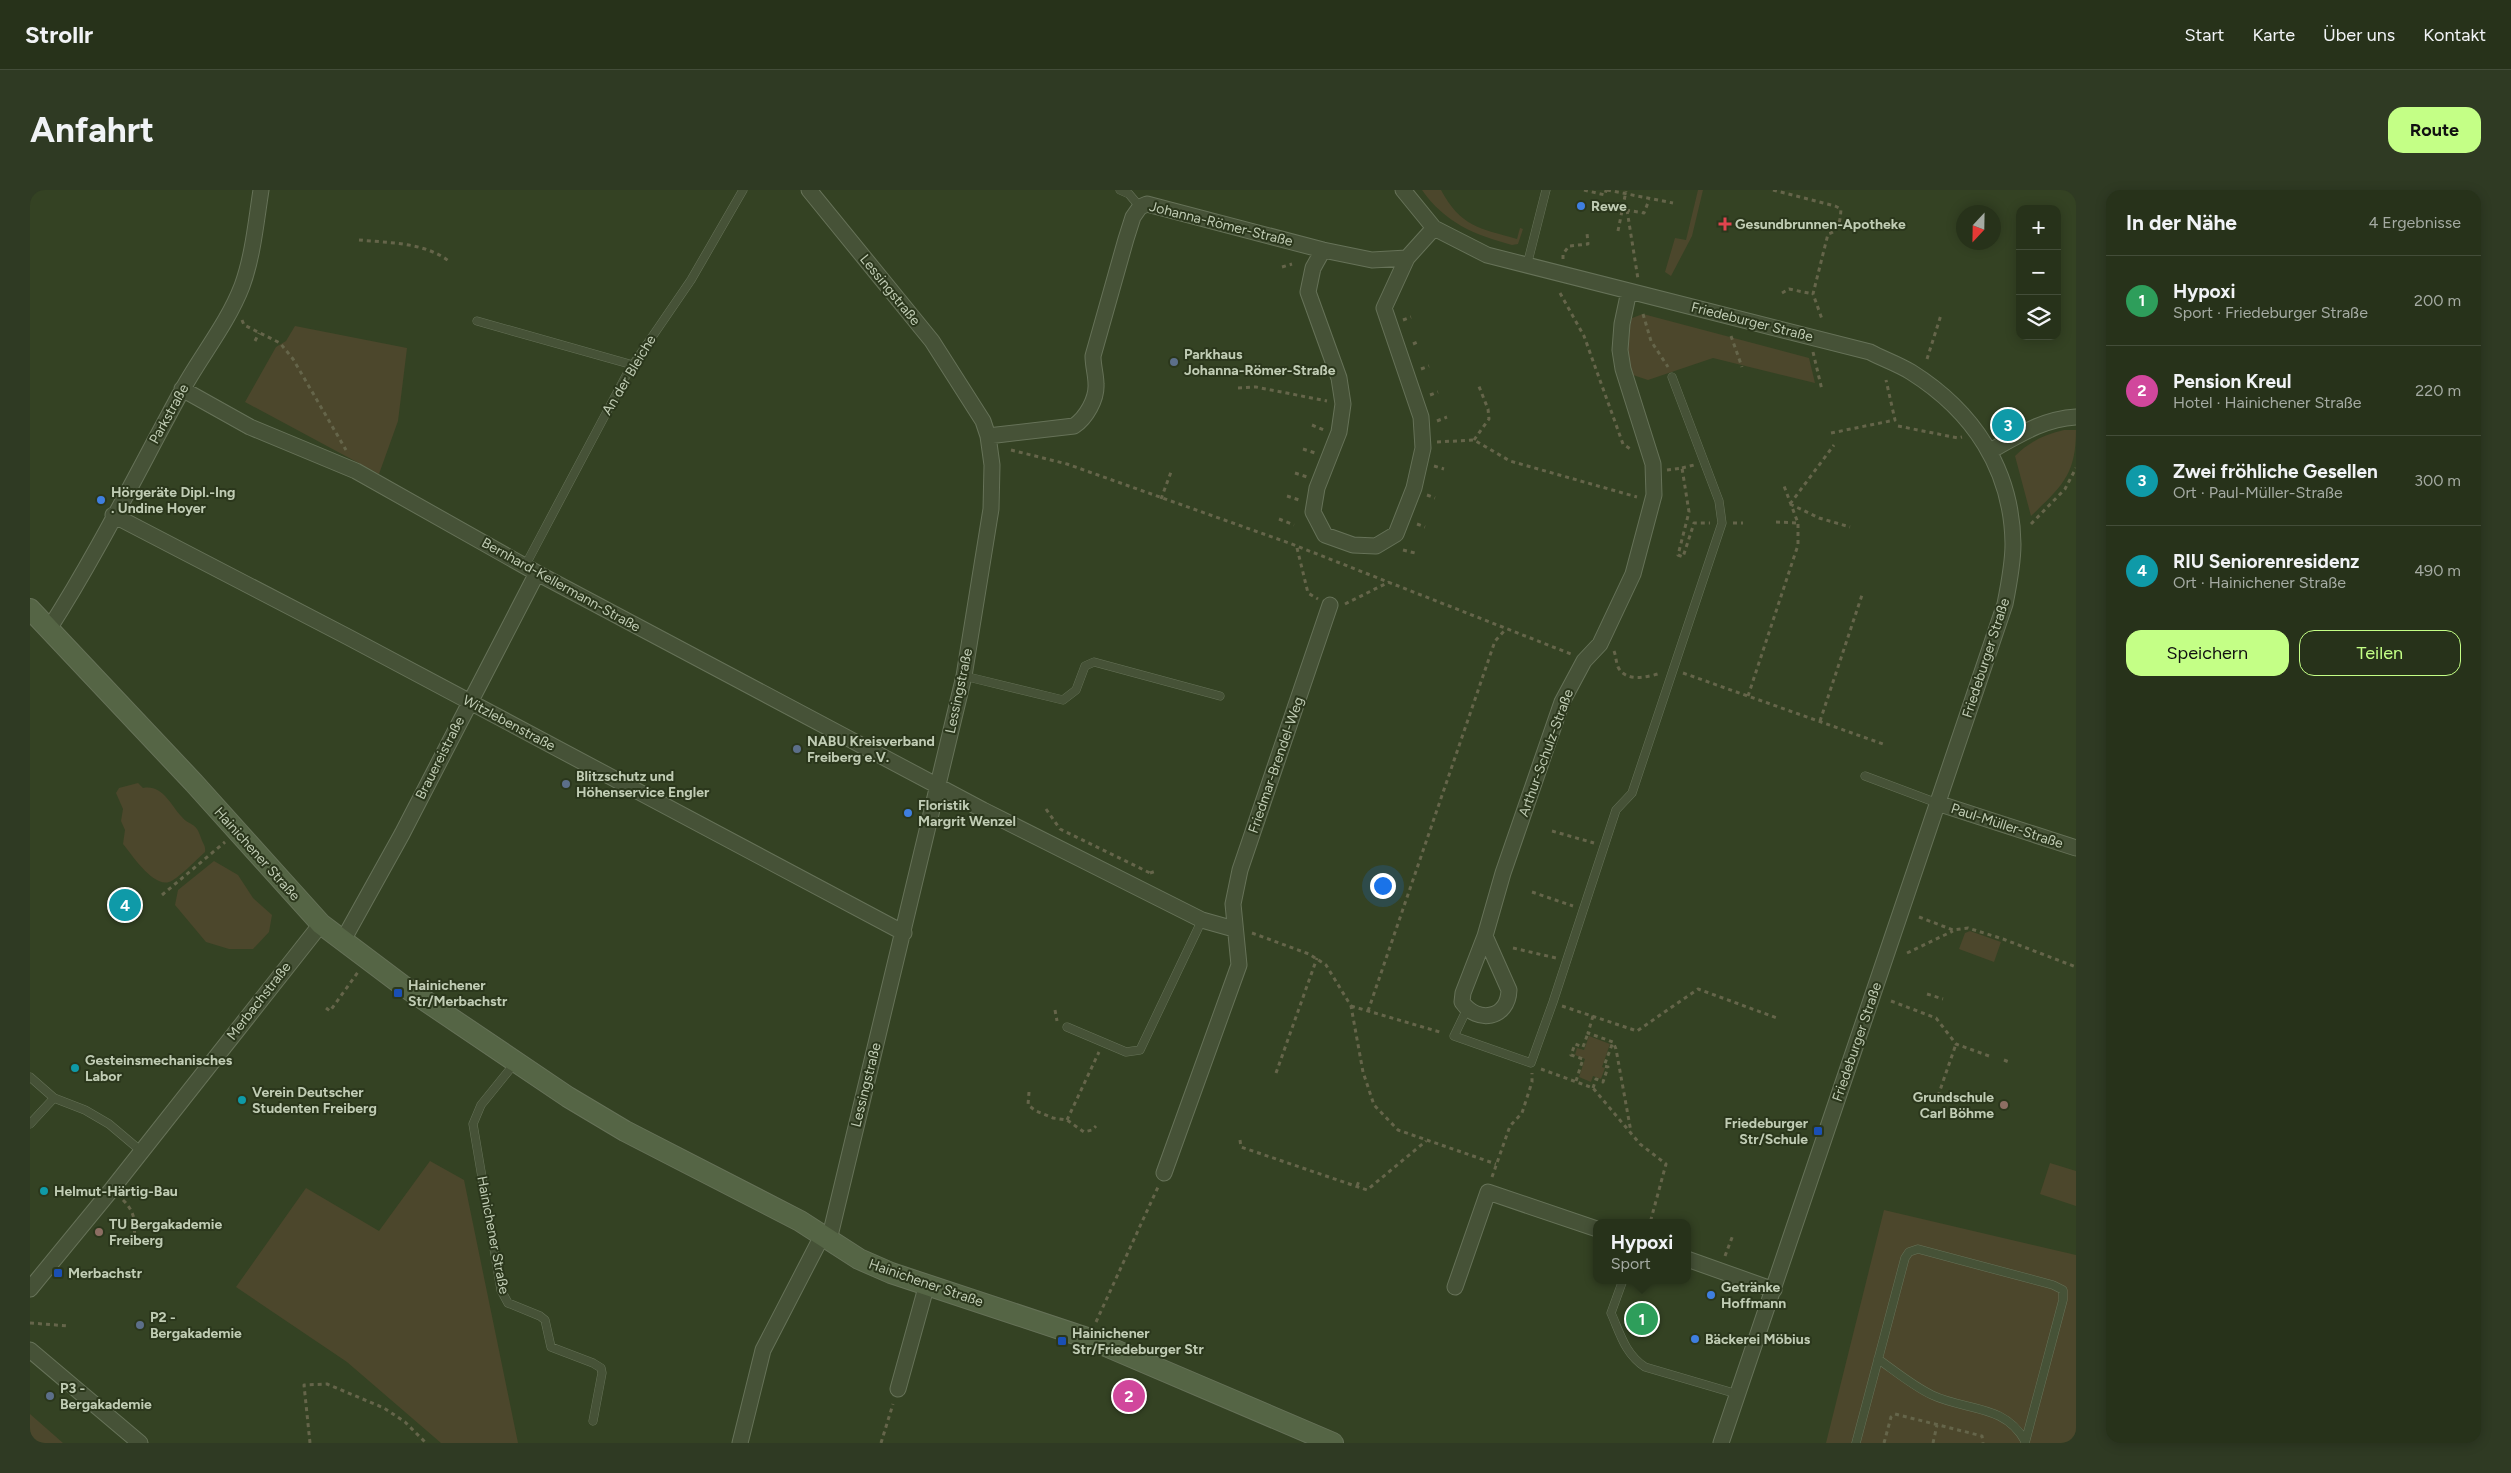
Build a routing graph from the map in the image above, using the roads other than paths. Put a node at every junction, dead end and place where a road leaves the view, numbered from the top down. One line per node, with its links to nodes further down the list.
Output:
1 (261, 190): 16 (street, Parkstraße)
2 (743, 190): 14 (lane, An der Bleiche)
3 (809, 190): 18 (street, Lessingstraße)
4 (1120, 190): 7 (lane)
5 (1403, 190): 8 (street, Friedeburger Straße)
6 (1546, 190): 11 (lane)
7 (1140, 206): 9 (street, Johanna-Römer-Straße); 18 (street, Johanna-Römer-Straße)
8 (1434, 228): 10 (street); 11 (street, Friedeburger Straße)
9 (1324, 250): 10 (street, Johanna-Römer-Straße); 10 (street)
10 (1407, 258)
11 (1527, 265): 12 (street, Friedeburger Straße)
12 (1634, 292): 19 (street, Friedeburger Straße); 36 (street, Arthur-Schulz-Straße)
13 (477, 321): 14 (lane)
14 (633, 365): 21 (lane, An der Bleiche)
15 (1672, 376): 38 (lane)
16 (182, 389): 20 (street, Parkstraße); 21 (street, Bernhard-Kellermann-Straße)
17 (2076, 417): 19 (street)
18 (989, 440): 25 (street, Lessingstraße)
19 (1990, 451): 30 (street, Friedeburger Straße)
20 (113, 515): 24 (street, Parkstraße); 27 (street, Witzlebenstraße)
21 (531, 569): 27 (street, Brauereistraße); 29 (street, Bernhard-Kellermann-Straße)
22 (1330, 605): 34 (street, Friedmar-Brendel-Weg)
23 (30, 609): 24 (main road, Hainichener Straße)
24 (49, 629): 33 (main road, Hainichener Straße)
25 (964, 676): 26 (lane); 29 (street, Lessingstraße)
26 (1220, 696)
27 (468, 702): 35 (street, Witzlebenstraße); 37 (street, Brauereistraße)
28 (1865, 776): 30 (lane)
29 (938, 786): 32 (street); 35 (street, Lessingstraße)
30 (1937, 803): 31 (street, Paul-Müller-Straße); 53 (street, Friedeburger Straße)
31 (2076, 848)
32 (1202, 920): 34 (street); 39 (lane)
33 (321, 924): 37 (main road, Hainichener Straße); 44 (street, Merbachstraße)
34 (1234, 929): 45 (street, Friedmar-Brendel-Weg)
35 (904, 933): 47 (street, Lessingstraße)
36 (1485, 936): 38 (street, Arthur-Schulz-Straße); 38 (street)
37 (342, 942): 40 (main road, Hainichener Straße)
38 (1466, 1009)
39 (1067, 1027)
40 (515, 1063): 47 (main road, Hainichener Straße); 58 (lane, Hainichener Straße)
41 (30, 1077): 42 (lane)
42 (54, 1098): 43 (lane); 44 (lane)
43 (30, 1124)
44 (141, 1151): 52 (street, Merbachstraße)
45 (1164, 1173)
46 (1593, 1228): 51 (street)
47 (826, 1238): 49 (main road, Hainichener Straße); 61 (street, Lessingstraße)
48 (1691, 1260): 53 (street)
49 (927, 1284): 56 (street); 62 (main road, Hainichener Straße)
50 (1622, 1284): 57 (lane)
51 (1456, 1288)
52 (30, 1289)
53 (1774, 1290): 57 (street, Friedeburger Straße)
54 (30, 1350): 60 (street)
55 (1878, 1359): 59 (lane); 59 (lane); 64 (lane)
56 (898, 1389)
57 (1738, 1394): 63 (street, Friedeburger Straße)
58 (593, 1421)
59 (2025, 1442)
60 (140, 1443)
61 (740, 1443)
62 (1333, 1443)
63 (1721, 1443)
64 (1856, 1443)

